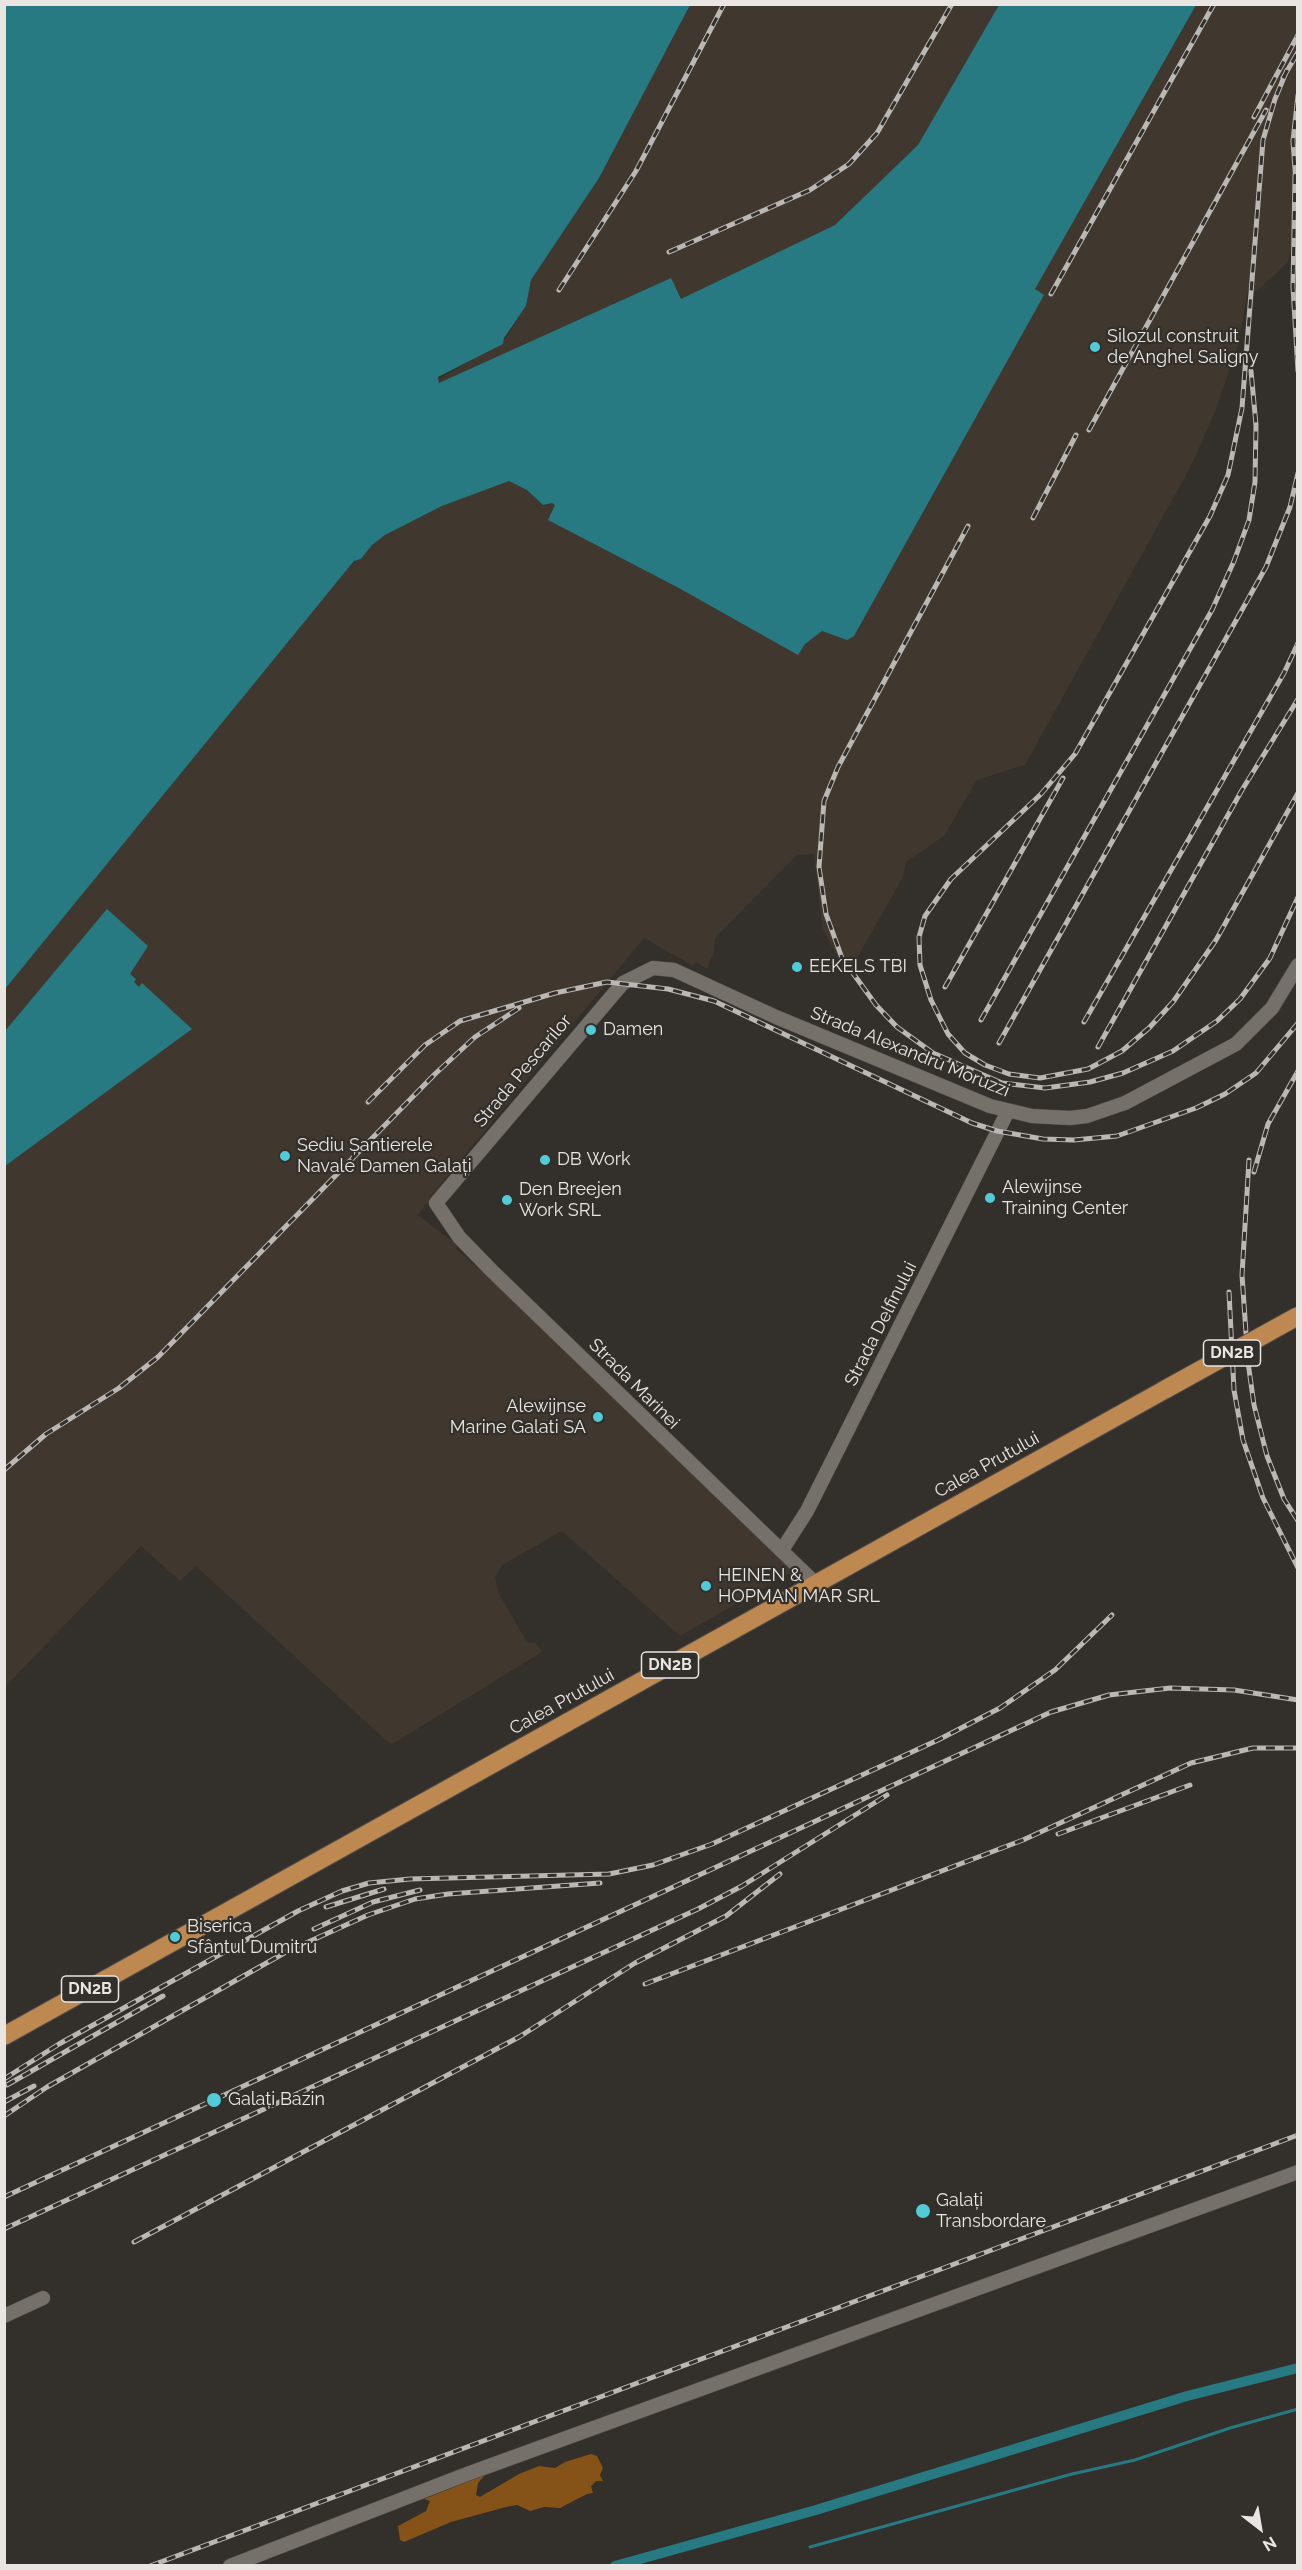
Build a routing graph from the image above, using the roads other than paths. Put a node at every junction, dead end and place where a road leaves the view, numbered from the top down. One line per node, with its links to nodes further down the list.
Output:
1 (1298, 965): 3 (street, Strada Alexandru Moruzzi)
2 (645, 971): 3 (street, Strada Alexandru Moruzzi); 4 (street, Strada Pescarilor)
3 (1008, 1111): 6 (street, Strada Delfinului)
4 (436, 1203): 6 (street, Strada Marinei)
5 (1298, 1316): 7 (highway, Calea Prutului / DN2B, bridge)
6 (782, 1550): 7 (street, Strada Marinei)
7 (816, 1584): 8 (highway, Calea Prutului / DN2B)
8 (4, 2036)
9 (1298, 2172): 12 (street)
10 (44, 2298): 11 (street)
11 (4, 2316)
12 (230, 2565)

